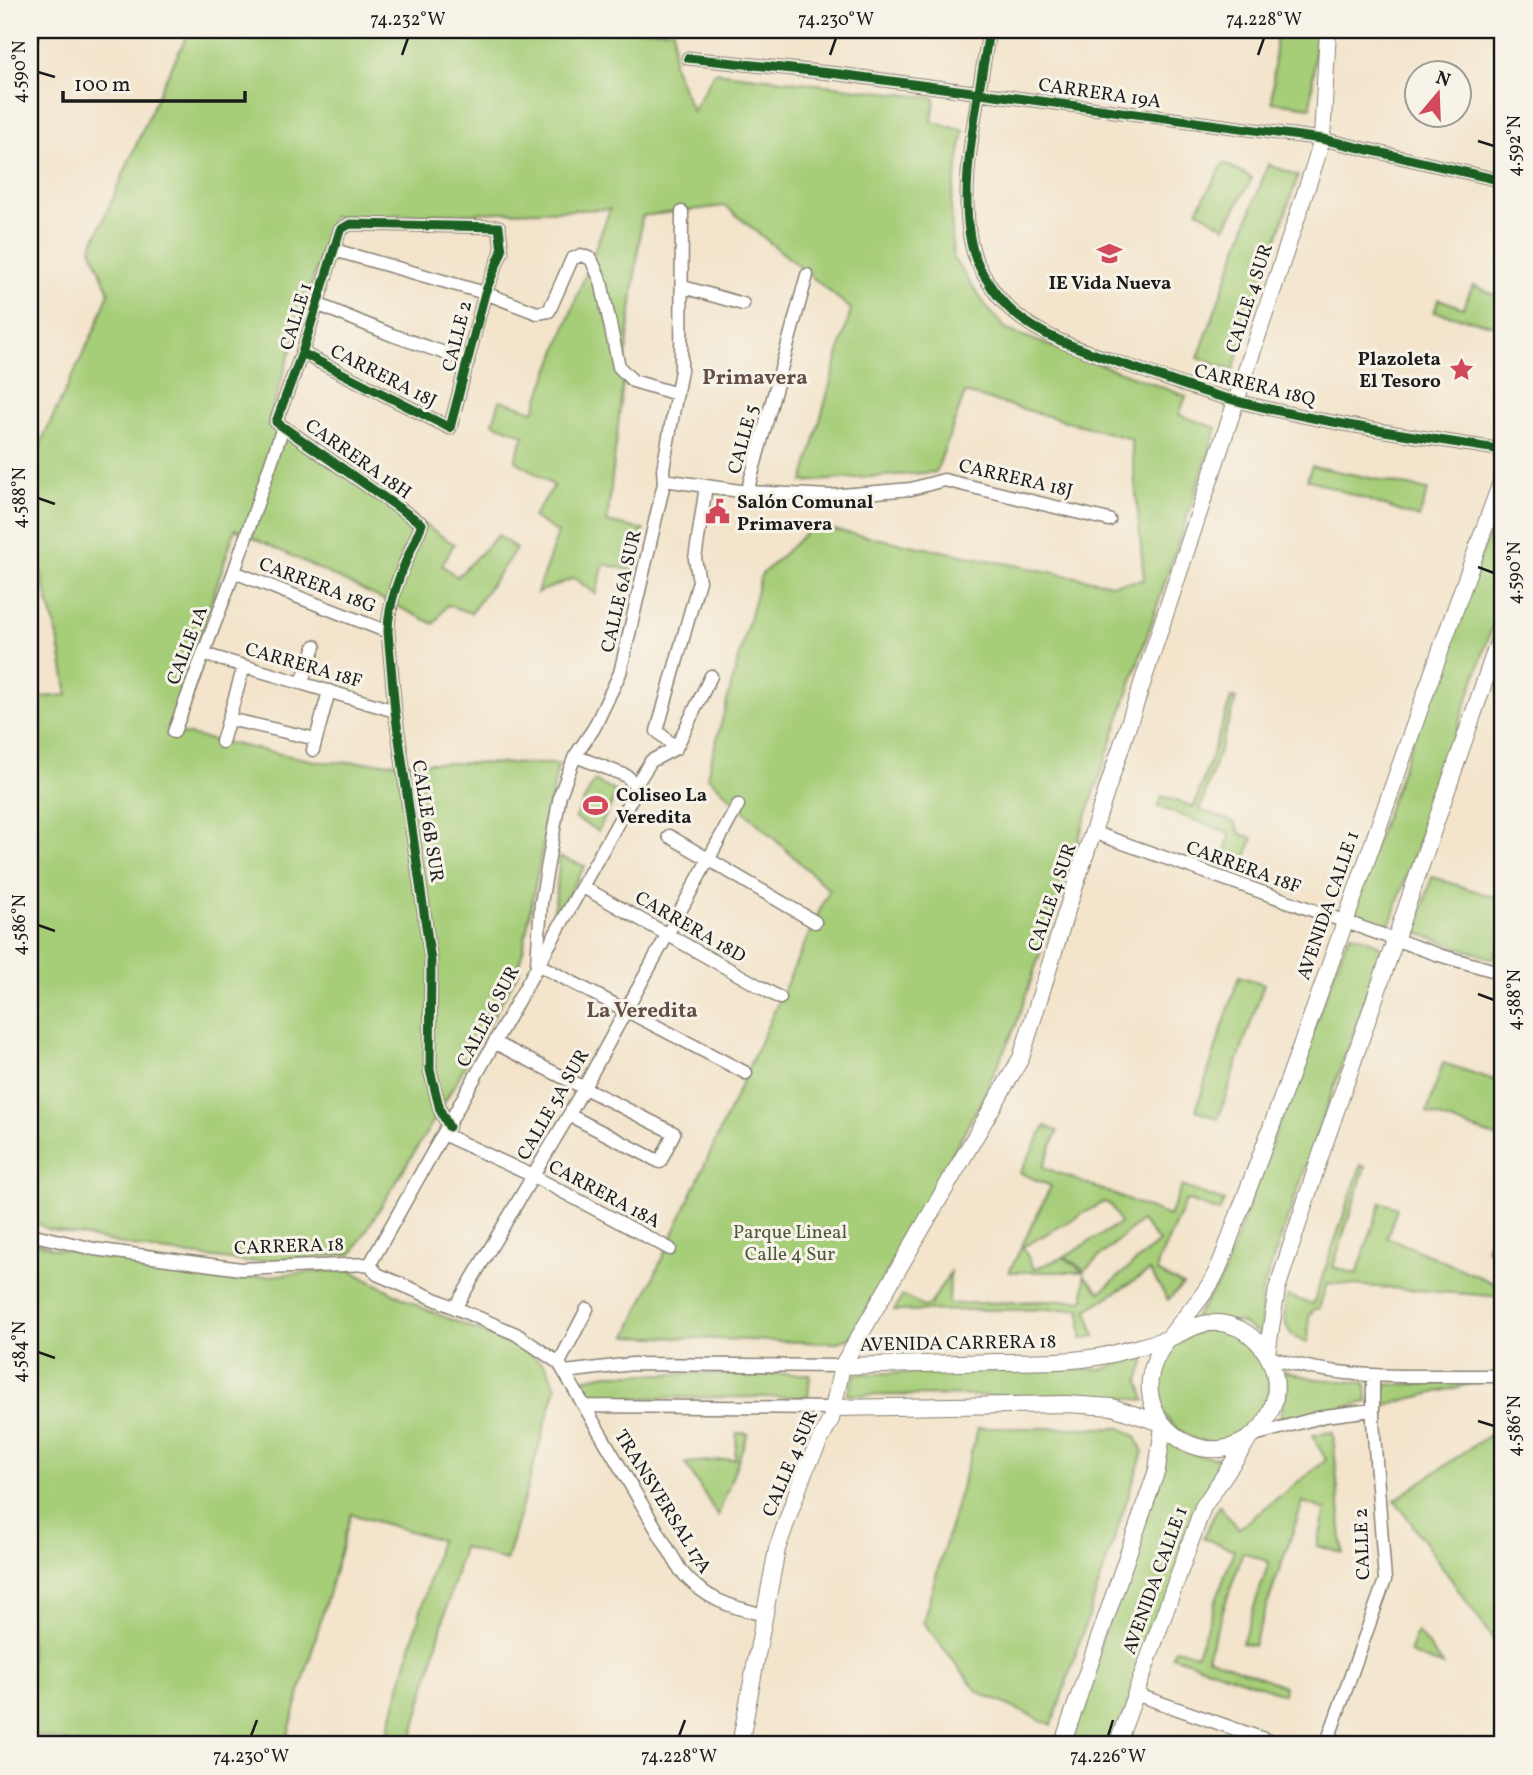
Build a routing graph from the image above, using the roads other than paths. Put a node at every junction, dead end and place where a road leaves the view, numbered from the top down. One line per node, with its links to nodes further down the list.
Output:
1 (34, 30): 4 (street)
2 (989, 30): 6 (street, CARRERA 18Q)
3 (1328, 30): 7 (main road, CALLE 4 SUR)
4 (30, 43)
5 (688, 58): 6 (street, CARRERA 19A)
6 (981, 93): 7 (street, CARRERA 19A); 20 (street, CARRERA 18Q)
7 (1322, 139): 8 (street, CARRERA 19A); 20 (main road, CALLE 4 SUR)
8 (1503, 181)
9 (682, 212): 13 (street, CALLE 6A SUR)
10 (350, 224): 11 (street, CALLE 1); 14 (street, CALLE 2)
11 (334, 250): 14 (street); 15 (street, CALLE 1)
12 (807, 275): 27 (street, CALLE 5)
13 (683, 287): 16 (street); 19 (street, CALLE 6A SUR)
14 (485, 293): 18 (street, CALLE 2); 19 (street)
15 (317, 304): 17 (street, CALLE 1); 18 (street)
16 (743, 304)
17 (302, 353): 21 (street, CALLE 1); 22 (street, CARRERA 18J)
18 (468, 361): 22 (street, CALLE 2)
19 (677, 394): 25 (street, CALLE 6A SUR)
20 (1236, 400): 23 (street, CARRERA 18Q); 47 (main road, CALLE 4 SUR)
21 (279, 424): 29 (street, CARRERA 18H); 30 (street, CALLE 1)
22 (450, 428)
23 (1503, 450)
24 (1503, 477): 52 (main road, AVENIDA CALLE 1)
25 (664, 480): 26 (street, CARRERA 18J); 44 (street, CALLE 6A SUR)
26 (706, 486): 27 (street, CARRERA 18J); 43 (street)
27 (747, 492): 28 (street, CARRERA 18J)
28 (1109, 520)
29 (422, 524): 32 (street, CALLE 6B SUR)
30 (234, 572): 32 (street, CARRERA 18G); 34 (street, CALLE 1A)
31 (1503, 628): 54 (main road)
32 (387, 632): 39 (street, CALLE 6B SUR)
33 (315, 646): 37 (street)
34 (203, 654): 35 (street, CARRERA 18F); 41 (street, CALLE 1A)
35 (244, 666): 37 (street, CARRERA 18F); 40 (street)
36 (711, 676): 43 (street)
37 (302, 682): 38 (street, CARRERA 18F)
38 (330, 691): 39 (street, CARRERA 18F); 40 (street)
39 (395, 711): 63 (street, CALLE 6B SUR)
40 (229, 719): 42 (street)
41 (174, 732)
42 (222, 742)
43 (676, 748): 45 (street, CALLE 6 SUR)
44 (575, 756): 45 (street); 55 (street, CALLE 6A SUR)
45 (635, 786): 50 (street, CALLE 6 SUR)
46 (738, 805): 49 (street, CALLE 5A SUR)
47 (1095, 833): 52 (street, CARRERA 18F); 72 (main road, CALLE 4 SUR)
48 (669, 836): 49 (street)
49 (707, 860): 51 (street); 53 (street, CALLE 5A SUR)
50 (583, 887): 53 (street, CARRERA 18D); 55 (street, CALLE 6 SUR)
51 (815, 922)
52 (1343, 922): 54 (street, CARRERA 18F); 70 (main road, AVENIDA CALLE 1)
53 (666, 933): 57 (street, CARRERA 18D); 58 (street, CALLE 5A SUR)
54 (1393, 939): 56 (street, CARRERA 18F); 71 (main road)
55 (537, 964): 58 (street); 59 (street, CALLE 6 SUR)
56 (1502, 969)
57 (780, 998)
58 (626, 1011): 60 (street); 61 (street, CALLE 5A SUR)
59 (495, 1043): 61 (street); 63 (street, CALLE 6 SUR)
60 (747, 1073)
61 (584, 1087): 62 (street, CALLE 5A SUR); 62 (street)
62 (569, 1115): 64 (street, CALLE 5A SUR)
63 (447, 1131): 64 (street, CARRERA 18A); 67 (street, CALLE 6 SUR)
64 (533, 1176): 66 (street, CARRERA 18A); 68 (street, CALLE 5A SUR)
65 (30, 1234): 67 (street, CARRERA 18)
66 (670, 1249)
67 (370, 1264): 68 (street, CARRERA 18)
68 (455, 1308): 73 (street, CARRERA 18)
69 (587, 1309): 73 (street)
70 (1172, 1337): 71 (main road, AVENIDA CARRERA 18); 72 (main road, AVENIDA CARRERA 18); 79 (main road)
71 (1268, 1355): 74 (street, AVENIDA CARRERA 18); 80 (main road)
72 (842, 1366): 73 (street, AVENIDA CARRERA 18); 77 (main road, CALLE 4 SUR)
73 (562, 1368): 76 (street, CARRERA 18)
74 (1373, 1375): 75 (street, AVENIDA CARRERA 18); 78 (street, CALLE 2)
75 (1499, 1376)
76 (584, 1406): 77 (street); 81 (street, TRANSVERSAL 17A)
77 (835, 1408): 79 (main road); 81 (main road, CALLE 4 SUR)
78 (1372, 1410): 80 (street); 87 (street, CALLE 2)
79 (1162, 1424): 80 (main road); 84 (main road, AVENIDA CALLE 1)
80 (1252, 1436): 82 (main road, AVENIDA CALLE 1)
81 (765, 1615): 83 (main road, CALLE 4 SUR)
82 (1135, 1694): 85 (main road, AVENIDA CALLE 1); 86 (street)
83 (740, 1745)
84 (1062, 1745)
85 (1117, 1745)
86 (1281, 1745)
87 (1326, 1745)

